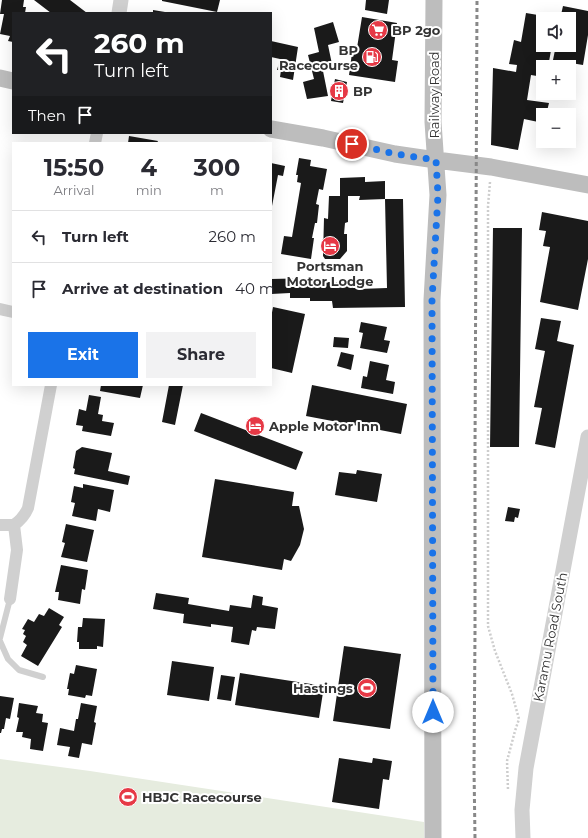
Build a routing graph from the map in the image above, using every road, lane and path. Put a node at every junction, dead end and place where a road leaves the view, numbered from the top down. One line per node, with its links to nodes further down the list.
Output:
1 (121, 0): 3 (street)
2 (434, 0): 7 (main road, Railway Road)
3 (119, 12)
4 (0, 78): 5 (main road)
5 (12, 81)
6 (272, 129): 7 (main road)
7 (436, 160): 8 (main road); 20 (main road, Railway Road)
8 (491, 167): 9 (main road); 19 (path)
9 (588, 186)
10 (0, 309): 11 (street)
11 (12, 312)
12 (51, 386): 14 (street)
13 (588, 437): 21 (street, Karamu Road South)
14 (14, 524): 15 (street); 16 (street)
15 (0, 525)
16 (10, 599): 17 (lane)
17 (0, 640): 18 (lane)
18 (43, 677)
19 (508, 796)
20 (433, 838)
21 (523, 838)

